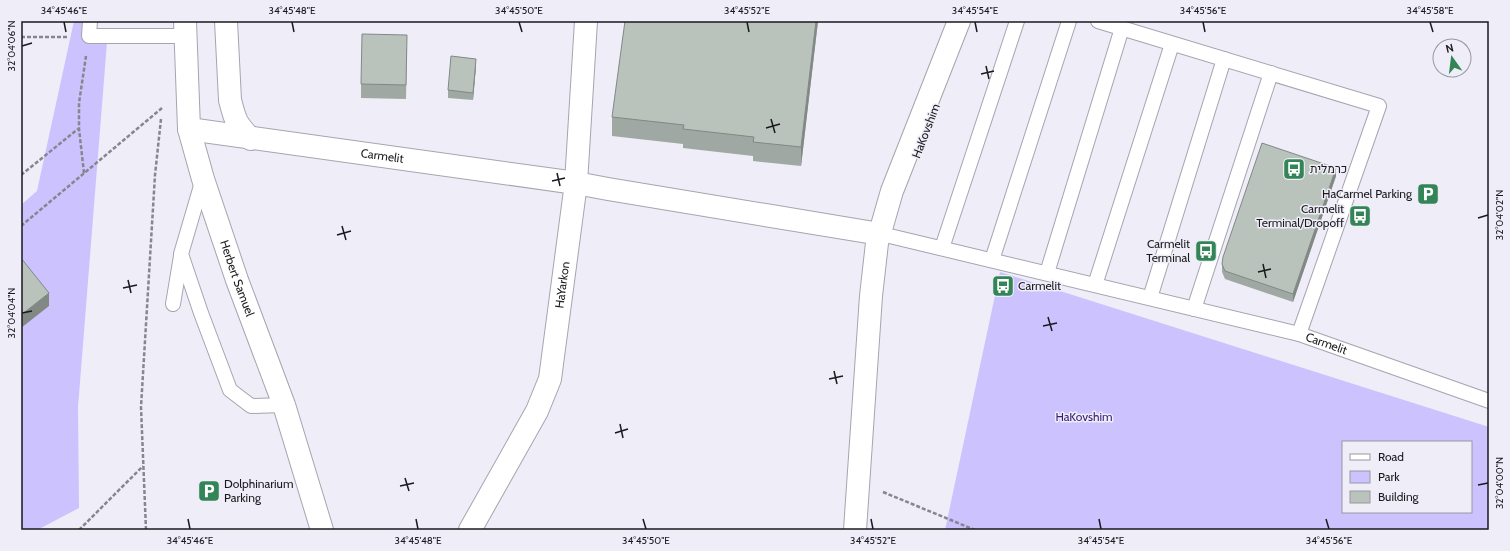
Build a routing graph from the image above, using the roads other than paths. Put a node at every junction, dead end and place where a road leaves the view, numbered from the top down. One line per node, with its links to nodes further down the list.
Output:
1 (90, 21): 10 (lane)
2 (226, 21): 15 (street)
3 (586, 21): 17 (street, HaYarkon)
4 (959, 21): 18 (street, HaKovshim)
5 (970, 21): 18 (lane, HaKovshim)
6 (1017, 21): 19 (lane)
7 (1069, 21): 21 (lane)
8 (1098, 21): 9 (lane)
9 (1122, 28): 11 (lane); 22 (lane)
10 (186, 29): 14 (street, Herbert Samuel)
11 (1172, 44): 12 (lane); 23 (lane)
12 (1224, 59): 13 (lane); 24 (lane)
13 (1271, 73): 26 (lane); 27 (lane)
14 (189, 130): 15 (street, Carmelit); 16 (street, Herbert Samuel)
15 (251, 138): 17 (street, Carmelit)
16 (203, 179): 20 (lane); 29 (street, Herbert Samuel)
17 (576, 183): 18 (street, Carmelit); 31 (street, HaYarkon)
18 (884, 235): 19 (lane, Carmelit); 32 (street, HaKovshim); 33 (lane, HaKovshim)
19 (942, 248): 21 (lane, Carmelit)
20 (181, 254): 25 (lane); 29 (lane)
21 (992, 260): 22 (lane, Carmelit)
22 (1047, 273): 23 (lane, Carmelit)
23 (1095, 285): 24 (lane, Carmelit)
24 (1150, 298): 26 (lane, Carmelit)
25 (173, 304)
26 (1194, 309): 27 (lane, Carmelit)
27 (1299, 334): 28 (lane, Carmelit)
28 (1489, 402)
29 (284, 405): 30 (street, Herbert Samuel)
30 (322, 530)
31 (470, 530)
32 (855, 530)
33 (864, 530)

